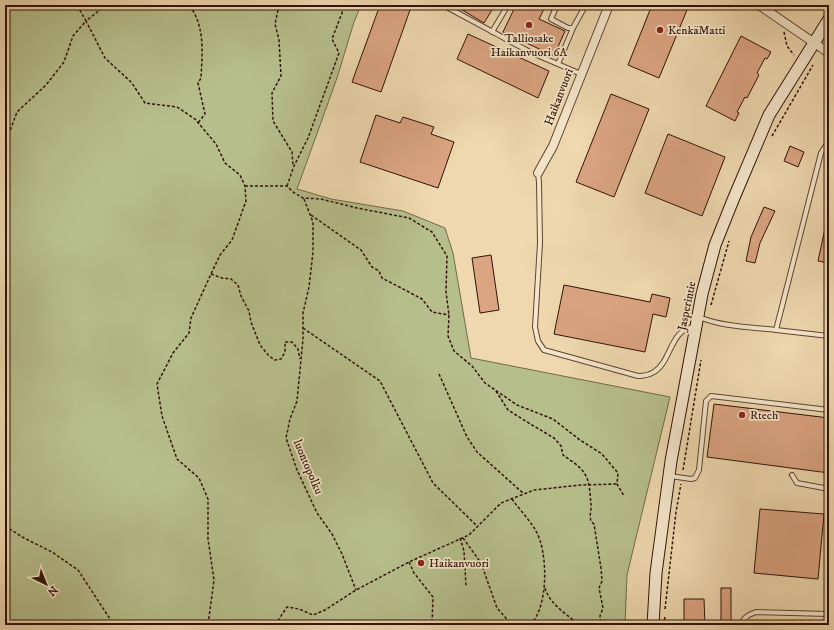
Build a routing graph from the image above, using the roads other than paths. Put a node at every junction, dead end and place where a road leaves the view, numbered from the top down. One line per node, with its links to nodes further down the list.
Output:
1 (443, 5): 9 (lane)
2 (508, 5): 9 (lane)
3 (557, 5): 8 (lane)
4 (609, 5): 13 (street, Haikanvuori)
5 (759, 5): 10 (street)
6 (584, 8): 8 (lane)
7 (829, 19): 10 (main road, Jasperintie)
8 (573, 28): 12 (lane)
9 (492, 32): 12 (lane)
10 (814, 43): 11 (street); 16 (main road, Jasperintie)
11 (829, 53)
12 (558, 64): 13 (lane)
13 (581, 74): 15 (street, Haikanvuori)
14 (829, 141): 17 (lane)
15 (538, 173): 16 (lane)
16 (697, 322): 17 (lane); 21 (main road, Jasperintie)
17 (776, 330): 18 (lane)
18 (829, 336)
19 (829, 410): 21 (lane)
20 (792, 475): 22 (lane)
21 (669, 476): 24 (main road, Jasperintie)
22 (829, 489)
23 (829, 614): 25 (lane)
24 (653, 625)
25 (741, 625)

